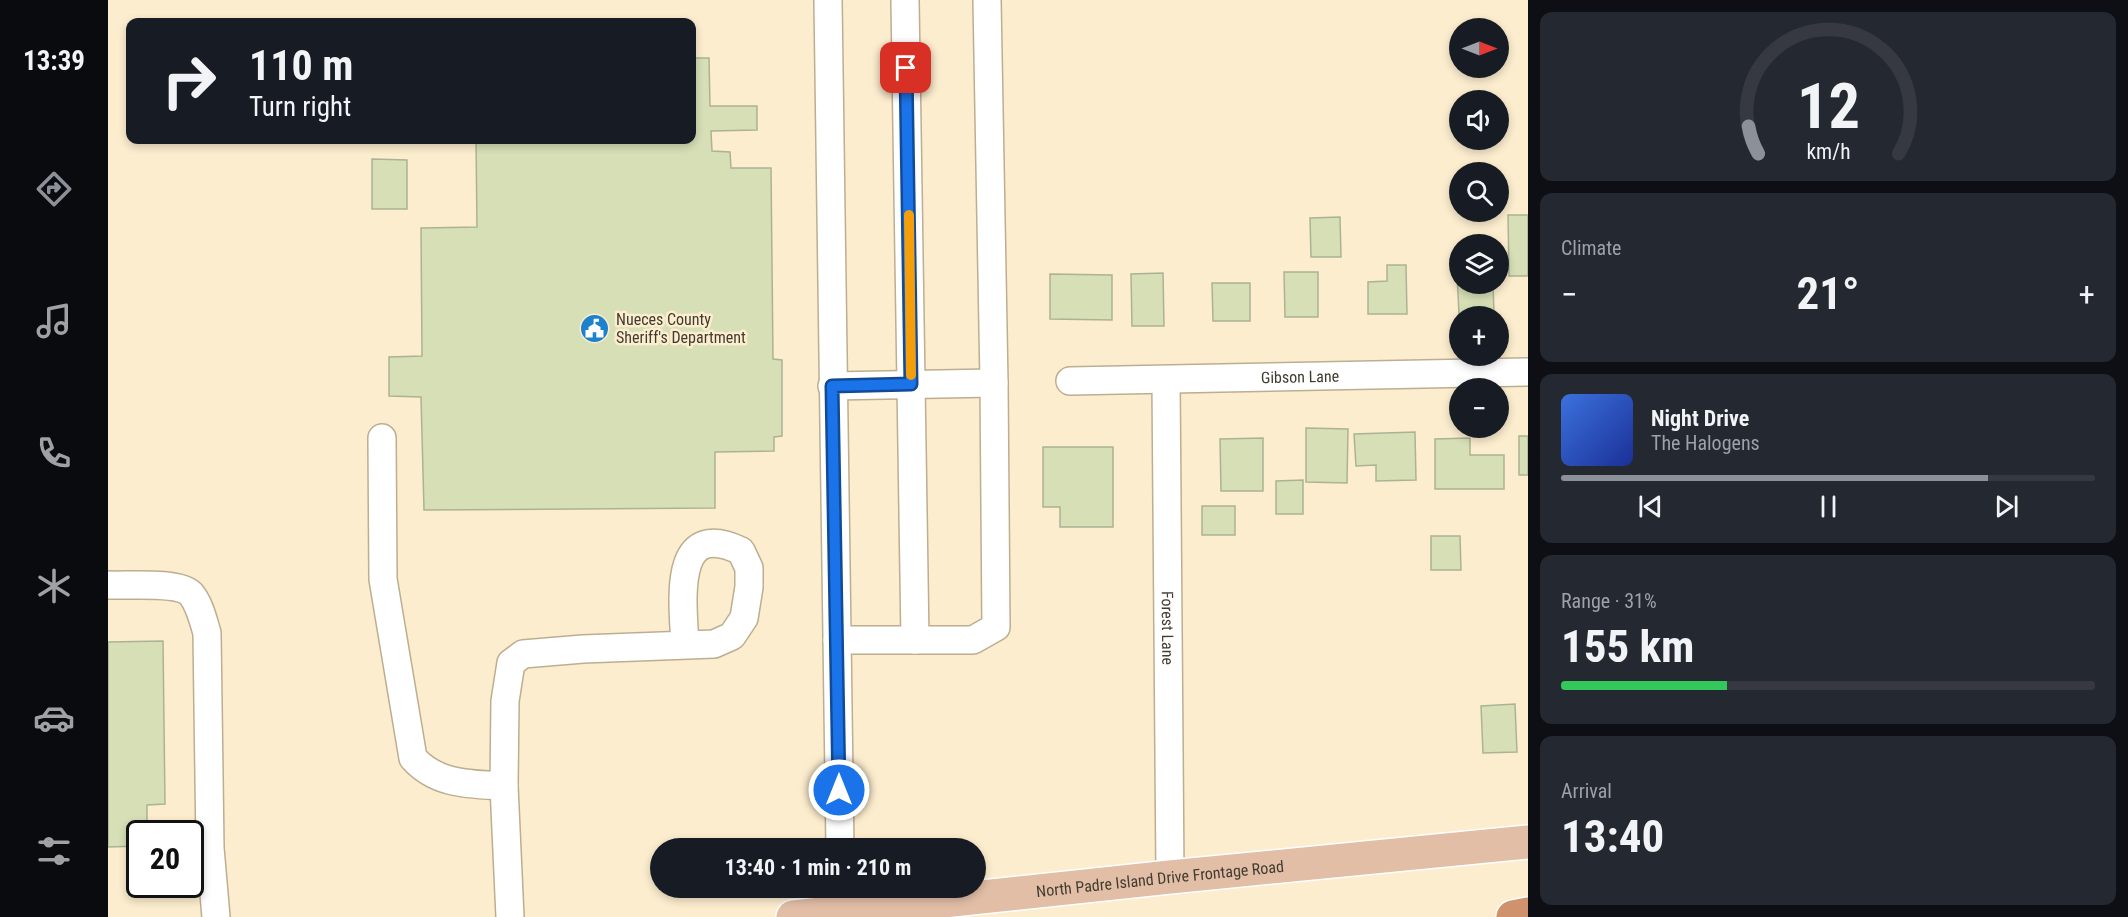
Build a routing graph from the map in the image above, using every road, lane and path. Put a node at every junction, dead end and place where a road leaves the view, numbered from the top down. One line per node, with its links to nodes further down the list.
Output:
1 (828, 0): 9 (street)
2 (905, 0): 8 (street)
3 (987, 0): 7 (street)
4 (1528, 372): 5 (street, Gibson Lane)
5 (1166, 380): 6 (street, Gibson Lane); 18 (street, Forest Lane)
6 (1070, 381)
7 (994, 383): 8 (street); 13 (street)
8 (911, 384): 9 (street); 13 (street)
9 (832, 386): 12 (street)
10 (382, 438): 15 (street)
11 (108, 585): 21 (street)
12 (837, 640): 13 (street); 16 (street)
13 (915, 640)
14 (685, 645): 15 (street)
15 (504, 786): 22 (street)
16 (840, 838)
17 (1528, 842): 18 (main road, North Padre Island Drive Frontage Road)
18 (1170, 877): 19 (main road, North Padre Island Drive Frontage Road)
19 (840, 900): 23 (main road, North Padre Island Drive Frontage Road)
20 (1528, 914): 24 (highway)
21 (216, 917)
22 (510, 917)
23 (794, 917)
24 (1513, 917)

